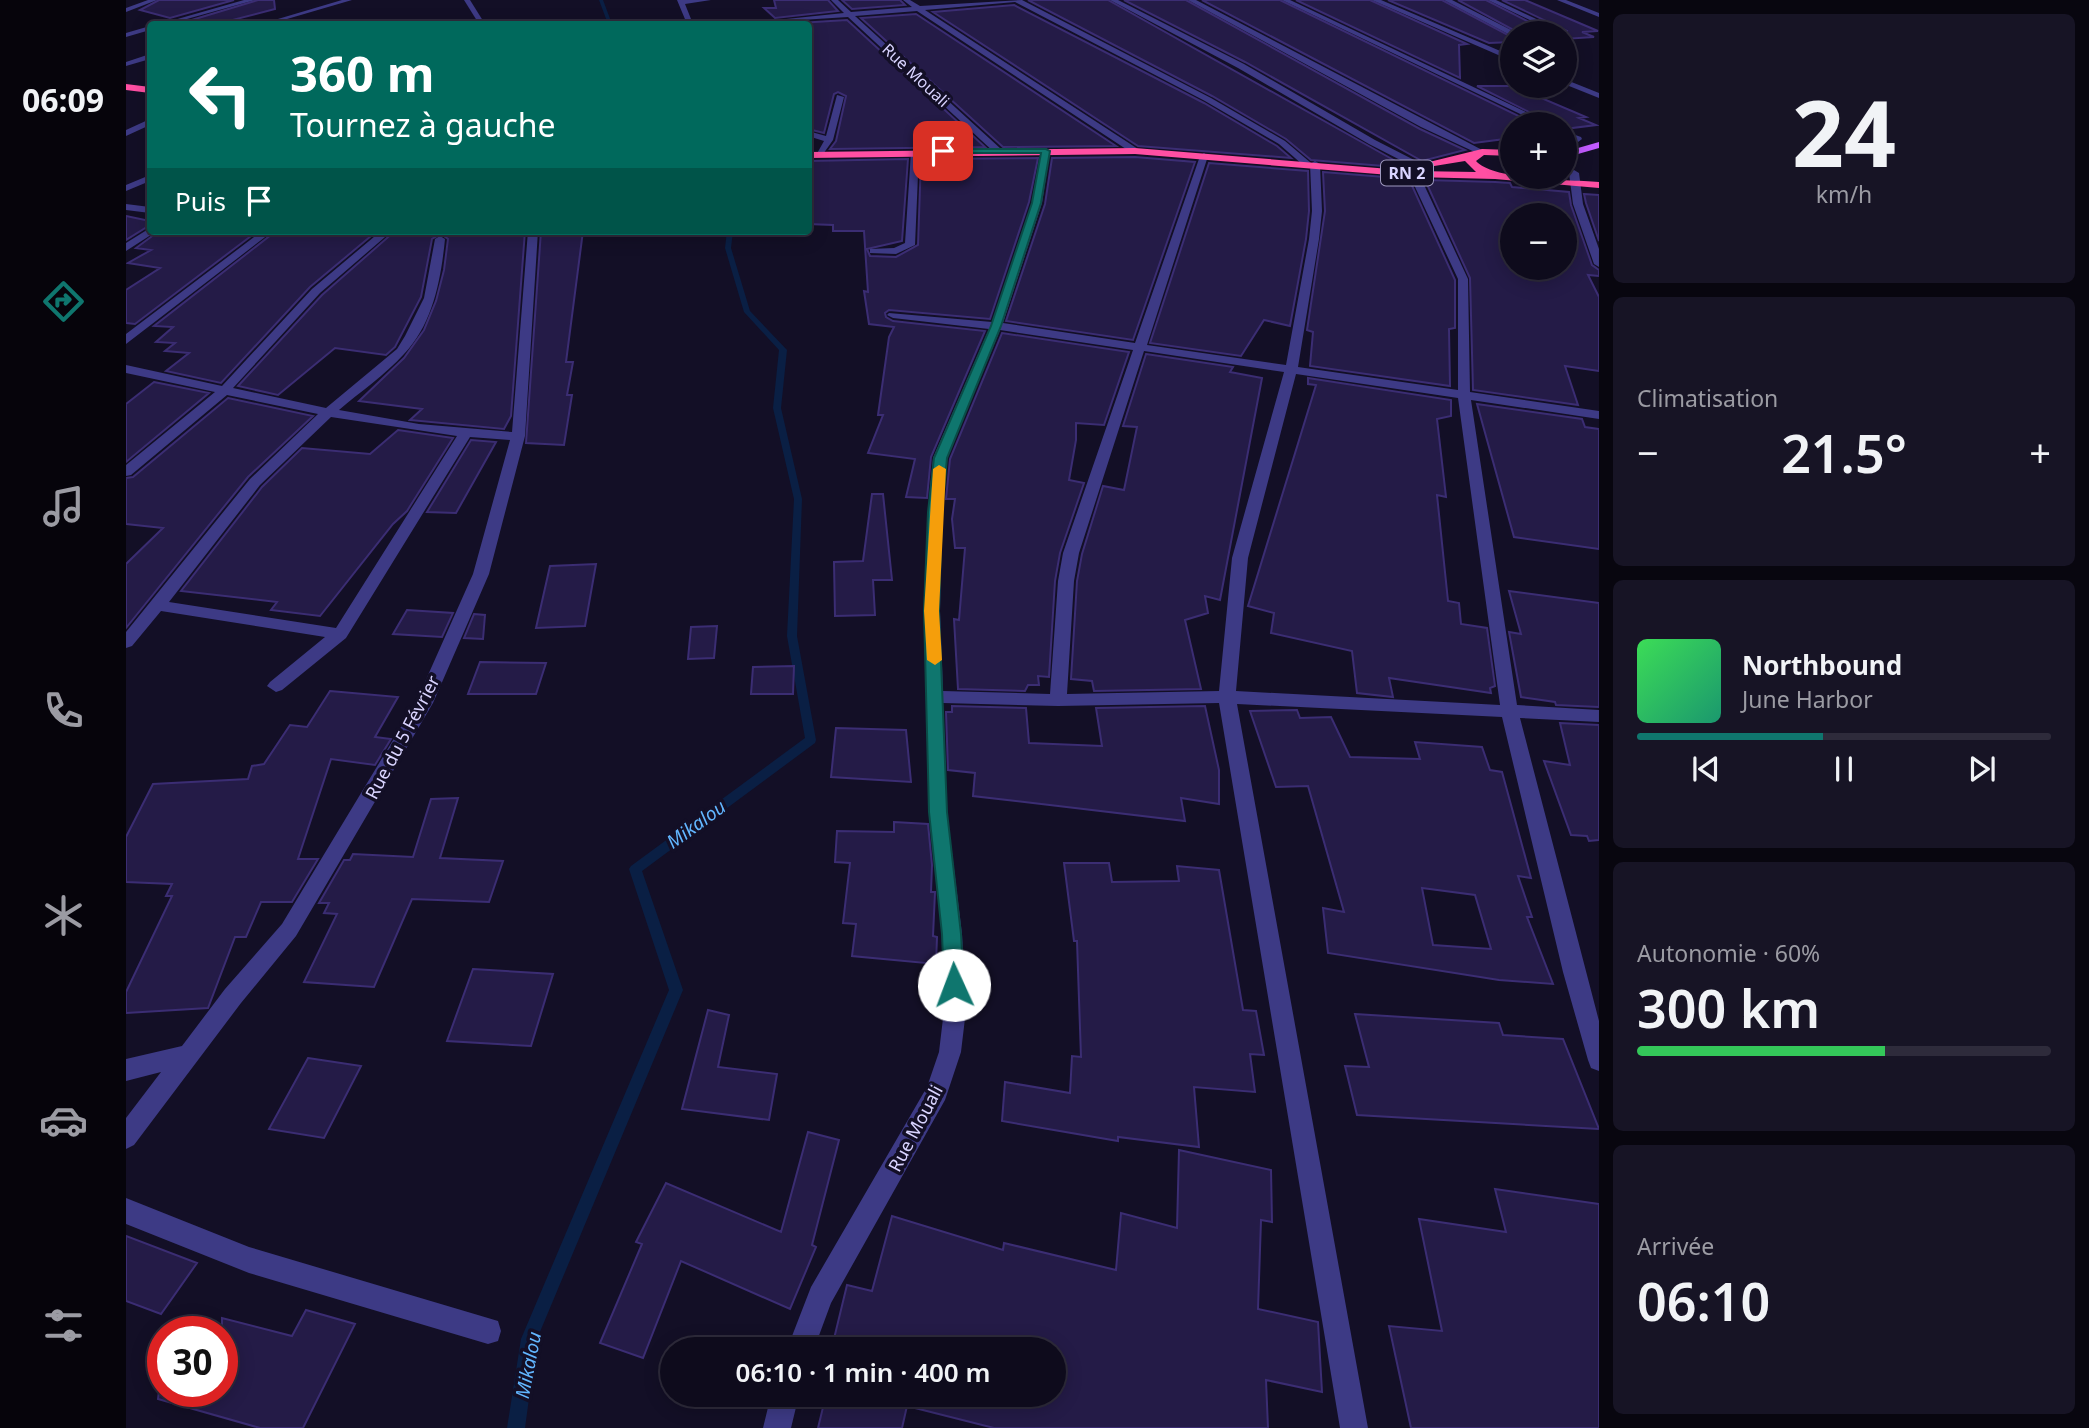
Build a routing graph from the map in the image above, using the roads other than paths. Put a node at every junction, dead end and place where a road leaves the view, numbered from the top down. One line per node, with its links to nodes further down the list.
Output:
1 (154, 0): 18 (street)
2 (252, 0): 21 (street)
3 (349, 0): 22 (street)
4 (467, 0): 23 (street)
5 (708, 0): 16 (street)
6 (834, 0): 19 (street, Rue Mouali)
7 (906, 0): 17 (street)
8 (1015, 0): 17 (street); 55 (street)
9 (1113, 0): 56 (street)
10 (1191, 0): 52 (street)
11 (1285, 0): 38 (street)
12 (1375, 0): 30 (street)
13 (1447, 0): 27 (street)
14 (1491, 0): 26 (street)
15 (1560, 0): 20 (street)
16 (680, 1): 24 (street)
17 (919, 8): 19 (street); 48 (street)
18 (126, 10)
19 (852, 14): 25 (street); 46 (street, Rue Mouali)
20 (1599, 15)
21 (174, 21)
22 (275, 21)
23 (480, 21)
24 (689, 21)
25 (774, 21)
26 (1536, 21)
27 (1500, 26)
28 (147, 29): 29 (street)
29 (126, 34)
30 (1500, 54)
31 (147, 58): 32 (street)
32 (126, 64)
33 (126, 87): 35 (highway)
34 (1577, 87): 36 (street)
35 (147, 90)
36 (1599, 96)
37 (840, 97): 43 (street)
38 (1522, 112)
39 (147, 123): 40 (street)
40 (126, 133)
41 (812, 134): 43 (street)
42 (1599, 136): 44 (main road)
43 (829, 139): 53 (street)
44 (1578, 139)
45 (1599, 145): 50 (main road)
46 (998, 151): 47 (highway, RN 2); 51 (highway, RN 2)
47 (1046, 151): 48 (highway, RN 2); 76 (street, Rue Mouali)
48 (1135, 151): 54 (highway, RN 2)
49 (1500, 151): 52 (highway, RN 2)
50 (1577, 151)
51 (915, 152): 53 (highway, RN 2); 73 (street)
52 (1477, 154): 56 (highway, RN 2); 57 (highway, RN 2)
53 (813, 155)
54 (1204, 156): 55 (highway, RN 2); 78 (street)
55 (1310, 164): 56 (highway, RN 2); 80 (street)
56 (1416, 170): 57 (highway, RN 2); 82 (street)
57 (1500, 176)
58 (1577, 176): 61 (highway, RN 2)
59 (147, 178): 63 (street)
60 (1577, 178): 62 (highway, RN 2)
61 (1599, 178)
62 (1599, 185)
63 (126, 188)
64 (1575, 189): 74 (street)
65 (126, 207): 66 (street)
66 (147, 210)
67 (147, 234): 72 (street)
68 (263, 235): 77 (street)
69 (382, 235): 81 (street)
70 (533, 235): 86 (street, Rue du 5 Février)
71 (440, 239): 83 (street)
72 (126, 248)
73 (874, 251)
74 (1599, 264)
75 (893, 315): 76 (street)
76 (996, 326): 78 (street); 92 (street, Rue Mouali)
77 (126, 340)
78 (1140, 348): 80 (street); 94 (street)
79 (126, 369): 81 (street)
80 (1291, 370): 82 (street); 93 (street)
81 (226, 389): 83 (street); 87 (street)
82 (1464, 396): 84 (street); 95 (street)
83 (332, 412): 85 (street); 88 (street)
84 (1599, 415)
85 (465, 434): 86 (street); 89 (street)
86 (518, 436): 97 (street, Rue du 5 Février)
87 (126, 472)
88 (160, 606): 89 (street); 90 (street)
89 (340, 634): 91 (street)
90 (126, 642)
91 (276, 687)
92 (936, 697): 94 (street); 103 (street, Rue Mouali)
93 (1227, 697): 94 (street); 95 (street); 106 (street)
94 (1058, 700)
95 (1509, 709): 96 (street); 98 (street)
96 (1599, 716)
97 (191, 1054): 99 (street); 100 (street, Rue du 5 Février)
98 (1599, 1060)
99 (126, 1070)
100 (126, 1138)
101 (126, 1211): 102 (street)
102 (488, 1331)
103 (805, 1337)
104 (782, 1407): 105 (street)
105 (777, 1428)
106 (1354, 1428)

